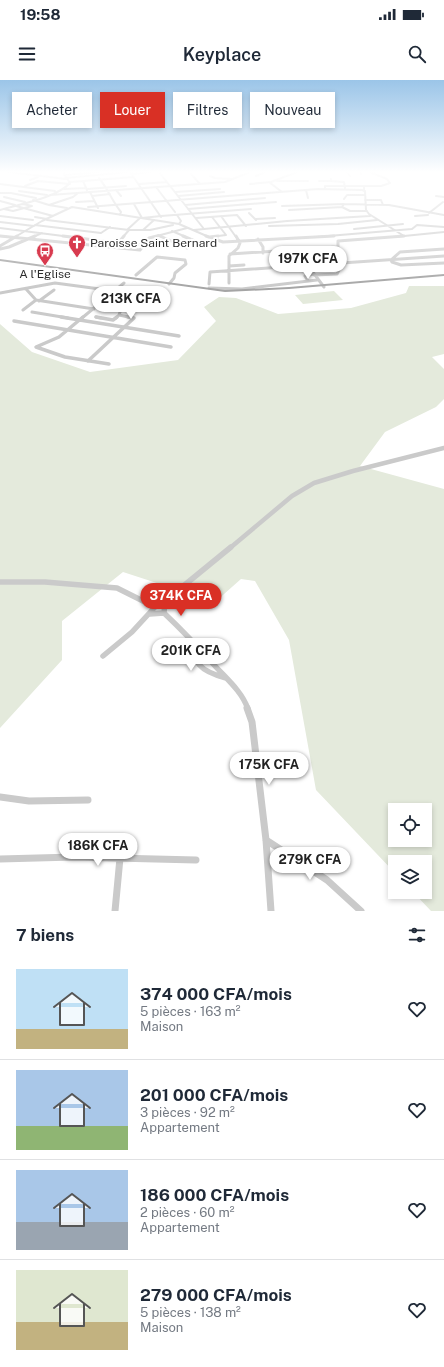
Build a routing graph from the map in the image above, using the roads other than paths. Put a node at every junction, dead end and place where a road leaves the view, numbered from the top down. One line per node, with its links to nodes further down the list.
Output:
1 (33, 211): 21 (street)
2 (62, 211): 21 (street)
3 (100, 211): 17 (street)
4 (120, 211): 17 (street)
5 (137, 211): 27 (street)
6 (157, 211): 22 (street)
7 (189, 211): 15 (street)
8 (230, 211): 15 (street)
9 (350, 211): 10 (street)
10 (367, 211): 24 (street)
11 (416, 211): 14 (street)
12 (432, 211): 14 (street)
13 (249, 213): 30 (street)
14 (429, 213): 16 (street)
15 (192, 214): 18 (street); 28 (street)
16 (435, 214): 19 (street); 25 (street)
17 (120, 215): 27 (street)
18 (177, 215): 22 (street); 37 (street)
19 (444, 215)
20 (0, 216): 31 (street)
21 (53, 216): 31 (street)
22 (161, 216): 27 (street); 35 (street)
23 (221, 216): 26 (street); 43 (street); 45 (street)
24 (370, 216): 33 (street); 36 (street)
25 (416, 216)
26 (212, 217): 28 (street); 49 (street)
27 (141, 218): 32 (street); 53 (street)
28 (196, 218): 51 (street)
29 (275, 218): 30 (street)
30 (256, 219): 38 (street)
31 (46, 220): 42 (street); 44 (street)
32 (154, 220): 35 (street); 54 (street)
33 (378, 220): 40 (street); 41 (street)
34 (0, 222): 42 (street)
35 (164, 222): 37 (street)
36 (282, 222): 38 (street); 40 (street)
37 (177, 224): 48 (street); 54 (street)
38 (261, 224): 43 (street)
39 (403, 224): 41 (street)
40 (284, 225): 50 (street)
41 (386, 225): 52 (street); 56 (street)
42 (35, 226): 44 (street); 57 (street)
43 (246, 226): 45 (street)
44 (110, 227): 53 (street)
45 (230, 227): 49 (street); 68 (street)
46 (444, 227): 56 (street)
47 (0, 228): 57 (street)
48 (187, 228): 55 (street); 58 (street)
49 (220, 228): 51 (street); 64 (street)
50 (250, 228)
51 (204, 229): 55 (street)
52 (354, 229)
53 (129, 230): 54 (street); 69 (street)
54 (143, 230)
55 (192, 230): 64 (street)
56 (394, 230): 63 (street); 67 (street)
57 (26, 231): 60 (street); 65 (street)
58 (172, 231): 61 (street); 71 (street)
59 (444, 232): 63 (street)
60 (43, 233): 66 (street); 69 (street)
61 (158, 235): 70 (street); 74 (street)
62 (0, 236): 65 (street)
63 (404, 236): 73 (street)
64 (209, 237): 68 (street)
65 (14, 238): 66 (street); 72 (street)
66 (26, 238): 70 (street); 75 (street)
67 (258, 239): 68 (street); 80 (street)
68 (239, 241): 81 (street)
69 (118, 242): 70 (street)
70 (145, 245)
71 (204, 245)
72 (0, 246)
73 (338, 247): 78 (street); 85 (street)
74 (187, 248)
75 (0, 249)
76 (438, 250): 77 (street); 79 (street); 82 (street)
77 (444, 250)
78 (297, 251): 80 (street); 85 (street)
79 (414, 251): 83 (street); 86 (street)
80 (263, 253): 81 (street)
81 (230, 254): 93 (street)
82 (444, 256): 83 (street)
83 (422, 258): 86 (street); 88 (street)
84 (280, 259): 85 (street)
85 (303, 259): 94 (street)
86 (391, 260): 88 (street); 90 (street)
87 (0, 261): 92 (main road)
88 (428, 263): 89 (street)
89 (444, 263)
90 (335, 264): 94 (street); 97 (street)
91 (244, 265): 93 (street)
92 (32, 266): 102 (main road); 104 (main road)
93 (229, 266): 95 (street)
94 (307, 266): 95 (street); 97 (street)
95 (230, 271): 101 (street); 103 (street)
96 (136, 275): 102 (street)
97 (314, 275): 99 (street); 100 (street)
98 (444, 276): 104 (main road)
99 (308, 280): 100 (street); 105 (street)
100 (317, 280): 104 (street)
101 (229, 283)
102 (169, 284): 104 (main road)
103 (209, 284)
104 (323, 286)
105 (208, 288)
106 (26, 289): 108 (street); 109 (street); 112 (street)
107 (54, 290): 112 (street)
108 (115, 292): 110 (street); 111 (street); 114 (street)
109 (0, 293)
110 (109, 297): 111 (street); 114 (street)
111 (123, 300): 116 (street)
112 (37, 301): 113 (street); 114 (street)
113 (23, 310)
114 (93, 310): 118 (street)
115 (32, 312): 118 (street)
116 (119, 315): 117 (street); 120 (street)
117 (96, 317)
118 (81, 320): 120 (street); 121 (street)
119 (14, 322): 121 (street)
120 (125, 326): 122 (street); 123 (street)
121 (66, 330): 123 (street); 125 (street)
122 (179, 336)
123 (113, 338): 124 (street); 125 (street)
124 (171, 347)
125 (88, 361): 126 (street)
126 (109, 364)
127 (444, 448): 129 (street)
128 (0, 582): 130 (street)
129 (165, 601): 130 (street); 131 (street)
130 (155, 607): 132 (street)
131 (164, 613): 132 (street); 133 (street)
132 (150, 614): 134 (street)
133 (188, 636): 135 (street); 135 (street)
134 (103, 656)
135 (226, 678): 138 (street)
136 (0, 797): 137 (street)
137 (88, 800)
138 (266, 840): 143 (street); 144 (street)
139 (120, 858): 140 (street); 141 (street); 142 (street)
140 (0, 859)
141 (196, 860)
142 (115, 911)
143 (271, 911)
144 (361, 911)

